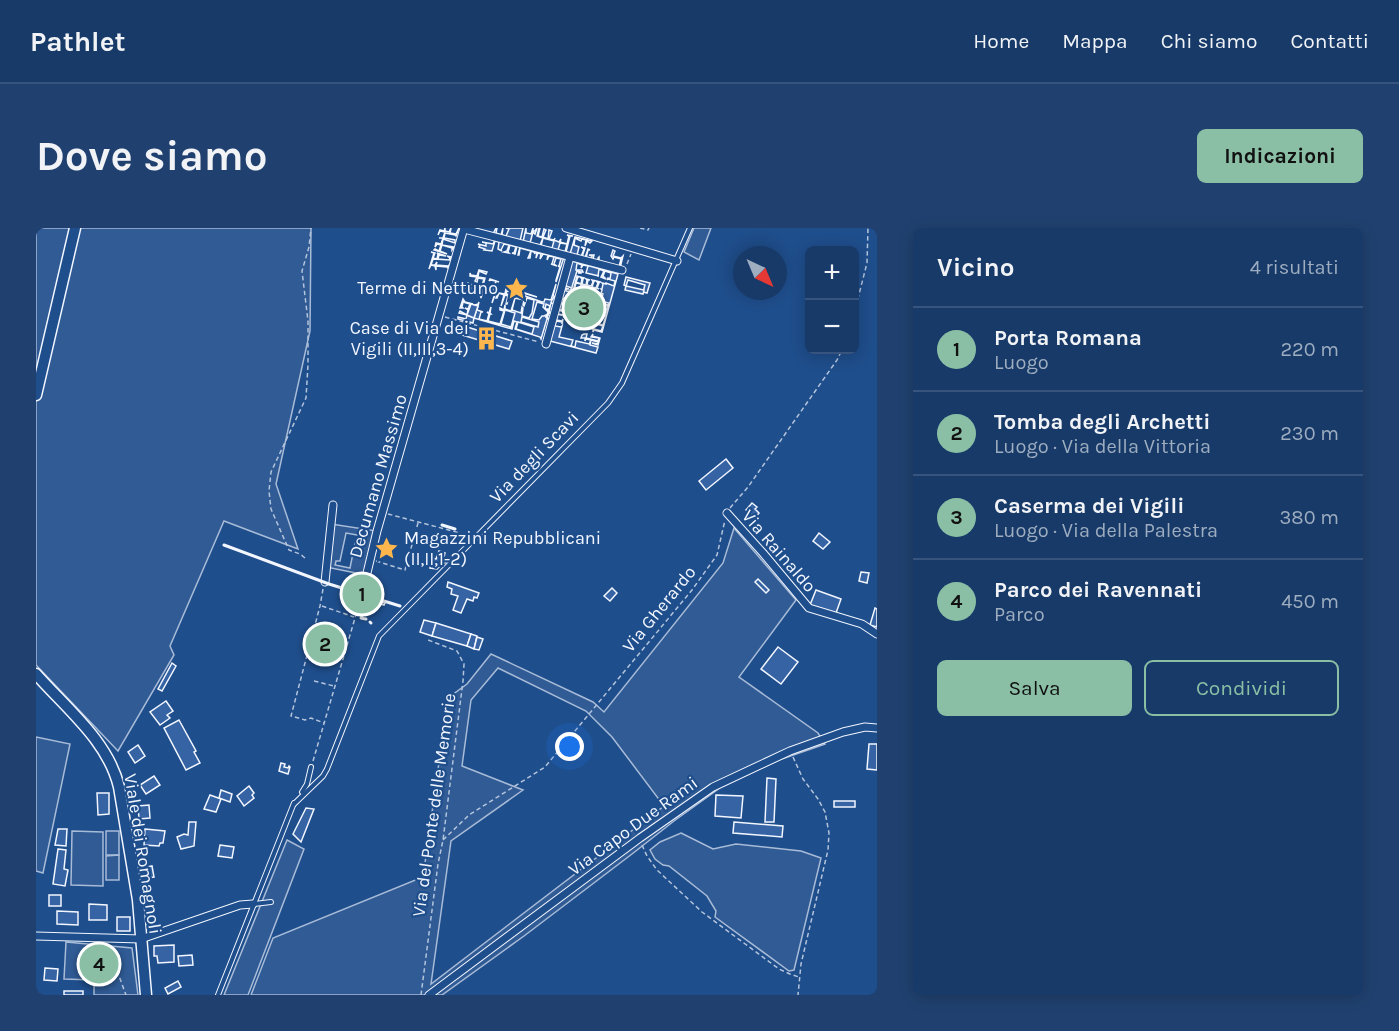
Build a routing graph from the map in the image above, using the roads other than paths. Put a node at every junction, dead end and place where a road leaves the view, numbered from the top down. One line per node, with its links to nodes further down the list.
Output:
1 (75, 228): 9 (main road)
2 (566, 228): 6 (street)
3 (690, 228): 6 (lane, Via degli Scavi)
4 (464, 229): 5 (street); 13 (street, Decumano Massimo)
5 (570, 257): 7 (street); 8 (street)
6 (676, 261): 18 (lane, Via degli Scavi)
7 (622, 270)
8 (546, 344)
9 (36, 395)
10 (333, 505): 12 (street)
11 (727, 513): 14 (street, Via Rainaldo)
12 (325, 582)
13 (362, 594)
14 (877, 633)
15 (36, 675): 22 (main road, Viale dei Romagnoli)
16 (877, 728): 25 (street, Via Capo Due Rami)
17 (311, 767): 18 (lane, Via degli Scavi)
18 (294, 804): 20 (lane, Via degli Scavi)
19 (271, 902): 20 (lane)
20 (253, 904): 22 (street); 24 (lane, Via degli Scavi)
21 (36, 936): 22 (street)
22 (141, 939): 23 (main road, Viale dei Romagnoli)
23 (146, 995)
24 (218, 995)
25 (429, 995)

